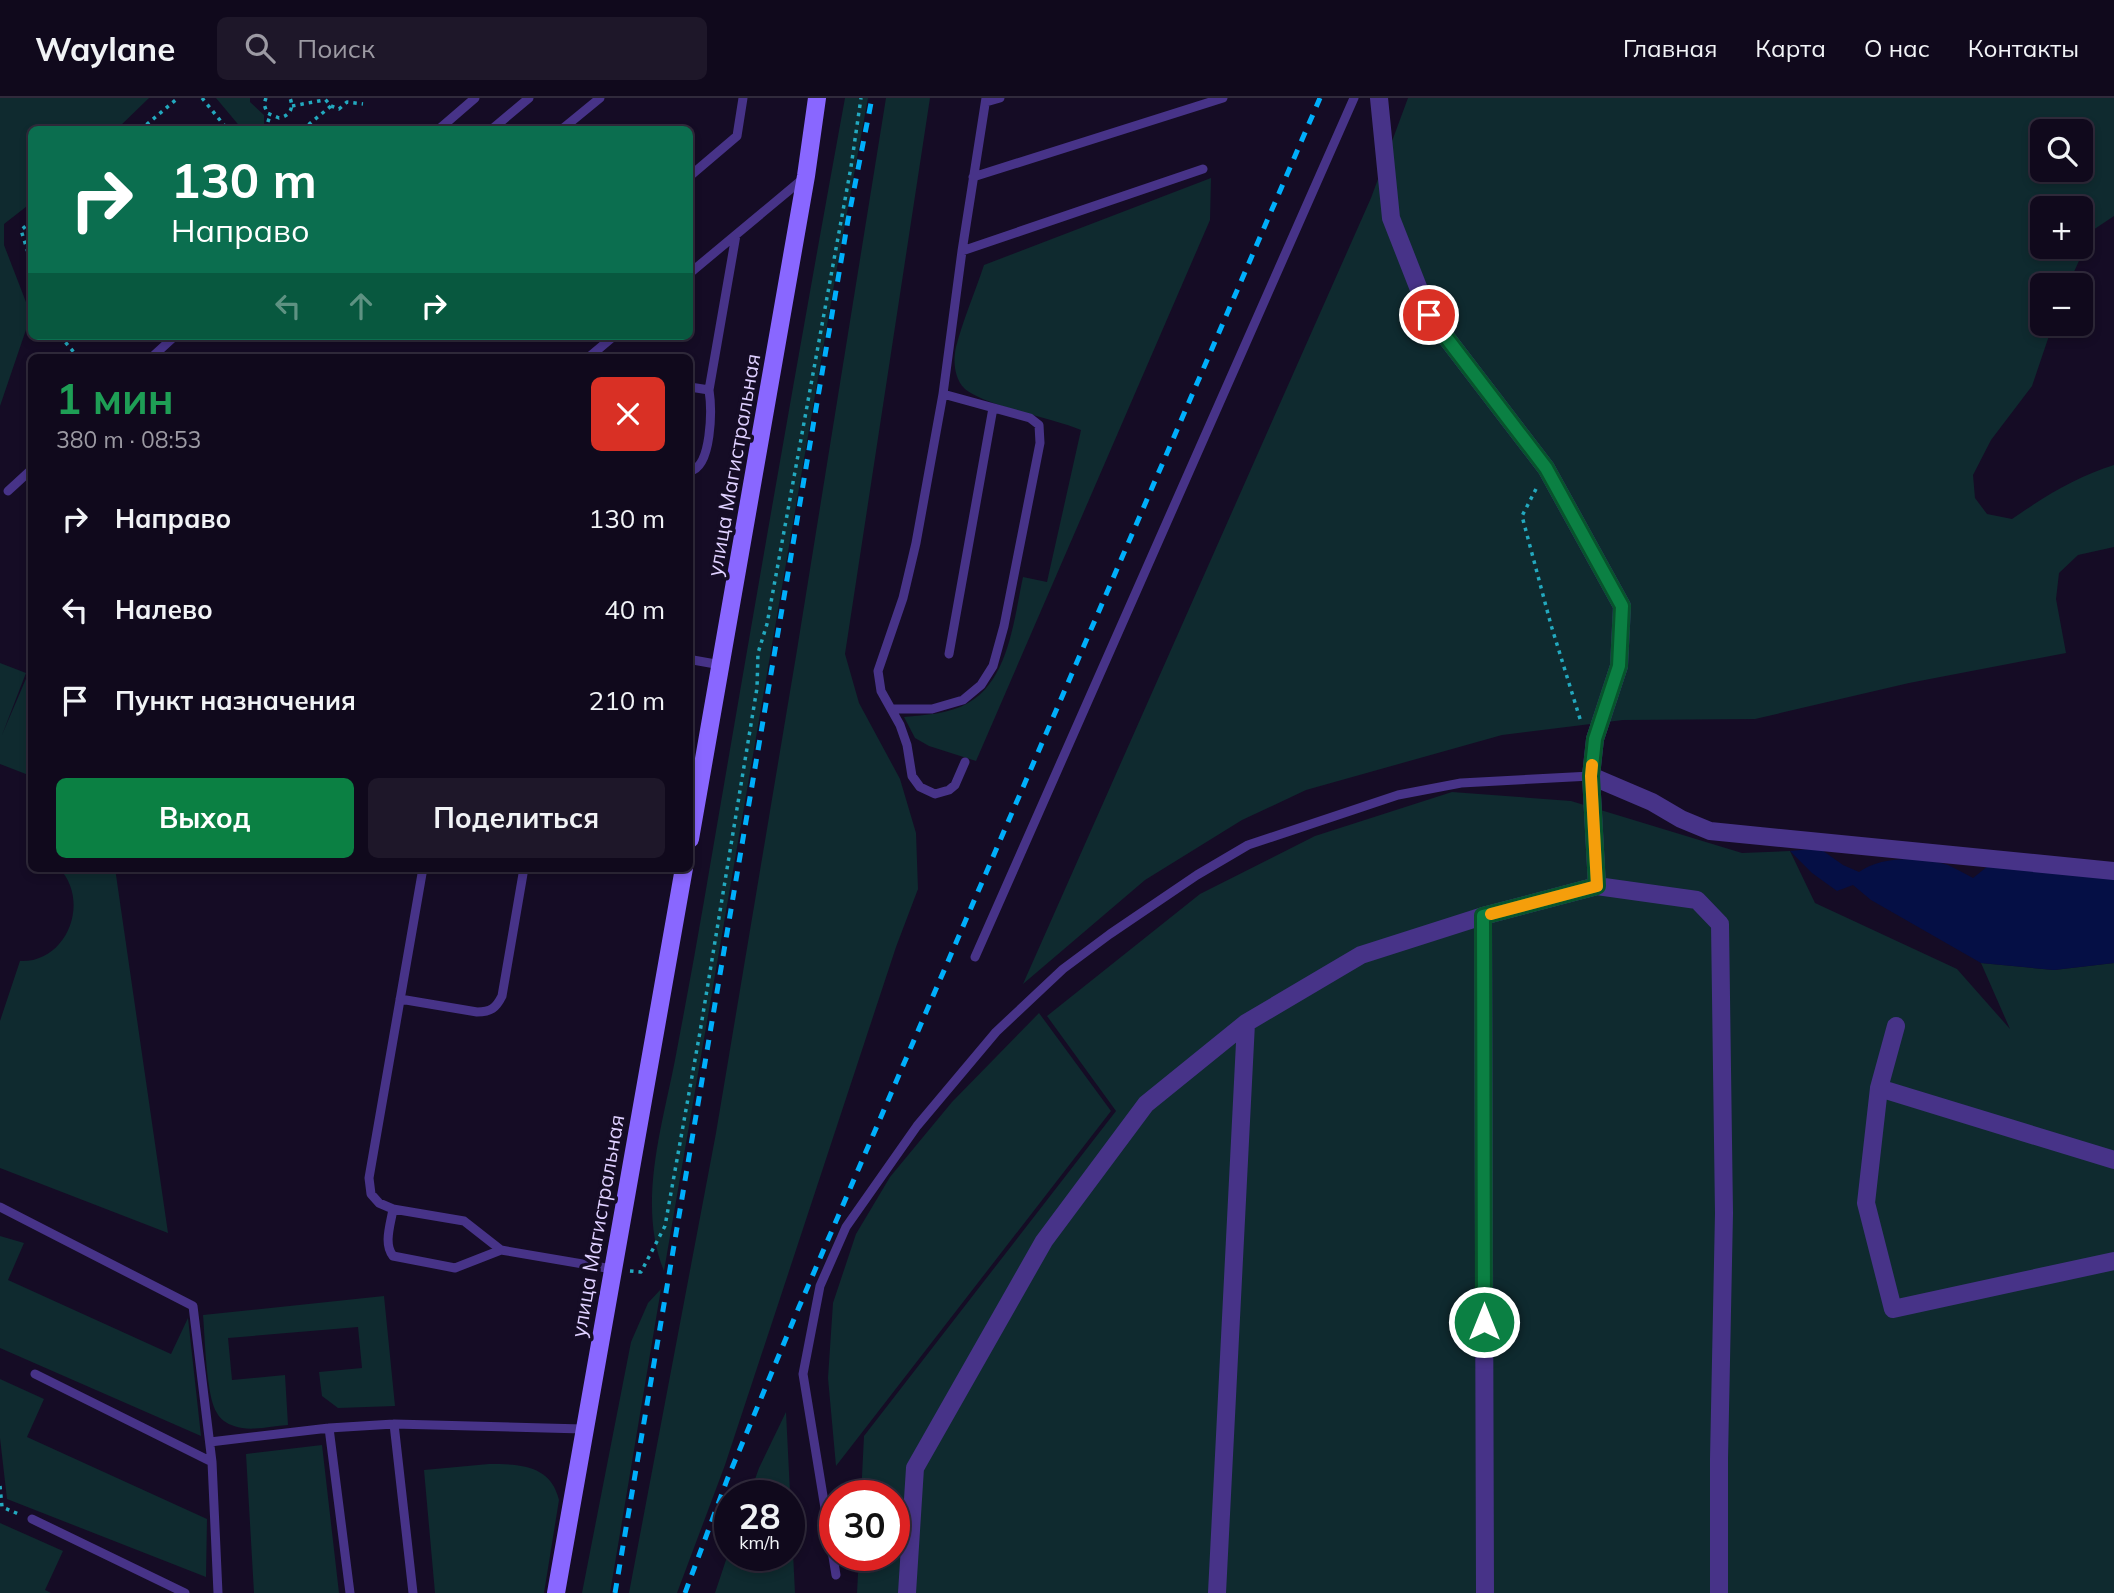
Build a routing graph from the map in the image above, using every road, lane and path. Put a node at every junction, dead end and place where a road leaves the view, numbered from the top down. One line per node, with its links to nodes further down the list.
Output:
1 (178, 98): 21 (path)
2 (202, 98): 22 (path)
3 (266, 98): 20 (path)
4 (290, 98): 18 (path)
5 (529, 98): 26 (lane)
6 (600, 98): 27 (lane)
7 (743, 98): 29 (lane)
8 (817, 98): 30 (main road, улица Магистральная)
9 (861, 98): 75 (path)
10 (1000, 98): 16 (lane)
11 (1223, 98): 31 (lane)
12 (1354, 98): 65 (lane)
13 (1380, 98): 47 (street)
14 (325, 99): 18 (path); 19 (path)
15 (468, 100): 25 (lane)
16 (986, 100): 31 (lane)
17 (363, 104): 19 (path)
18 (292, 106): 20 (path)
19 (331, 106): 24 (path)
20 (270, 116): 23 (path)
21 (145, 126)
22 (225, 126)
23 (266, 126)
24 (307, 126)
25 (442, 126)
26 (496, 126)
27 (566, 126)
28 (1203, 170): 34 (lane)
29 (693, 173)
30 (806, 176): 33 (lane); 53 (main road, улица Магистральная)
31 (973, 177): 34 (lane)
32 (28, 224): 35 (path)
33 (736, 235): 36 (lane); 44 (lane)
34 (962, 251): 45 (lane)
35 (28, 252)
36 (693, 271)
37 (63, 340): 40 (path)
38 (170, 340): 41 (lane)
39 (607, 340): 42 (lane)
40 (75, 354)
41 (155, 354)
42 (592, 354)
43 (693, 387): 44 (lane)
44 (709, 390): 48 (lane)
45 (943, 394): 46 (lane); 54 (lane)
46 (993, 408): 51 (lane); 54 (lane)
47 (1546, 468): 55 (path); 55 (street)
48 (693, 471)
49 (28, 473): 50 (lane)
50 (8, 491)
51 (949, 654)
52 (693, 660): 53 (lane)
53 (721, 665): 58 (main road, улица Магистральная)
54 (892, 709): 56 (lane)
55 (1595, 739): 57 (street)
56 (965, 762)
57 (1591, 776): 59 (street); 63 (street); 84 (lane)
58 (693, 822)
59 (2114, 871)
60 (422, 872): 66 (lane)
61 (523, 872): 66 (lane)
62 (683, 872): 75 (main road, улица Магистральная)
63 (1597, 886): 64 (street); 93 (street)
64 (1483, 916): 67 (street); 92 (street)
65 (975, 957)
66 (400, 999): 72 (lane)
67 (1247, 1023): 90 (street); 91 (street)
68 (1896, 1026): 69 (street)
69 (1879, 1088): 70 (street); 74 (street)
70 (2114, 1160)
71 (0, 1207): 80 (lane)
72 (393, 1209): 73 (lane); 73 (lane)
73 (500, 1250): 75 (lane)
74 (2114, 1261)
75 (612, 1269): 79 (main road, улица Магистральная)
76 (35, 1374): 81 (lane)
77 (394, 1424): 78 (lane); 79 (lane); 88 (lane)
78 (329, 1428): 80 (lane); 87 (lane)
79 (583, 1429): 89 (main road, улица Магистральная)
80 (210, 1442): 81 (lane)
81 (212, 1462): 86 (lane)
82 (0, 1486): 83 (path)
83 (32, 1519): 85 (lane)
84 (836, 1575)
85 (184, 1593)
86 (218, 1593)
87 (349, 1593)
88 (413, 1593)
89 (556, 1593)
90 (907, 1593)
91 (1217, 1593)
92 (1485, 1593)
93 (1719, 1593)

